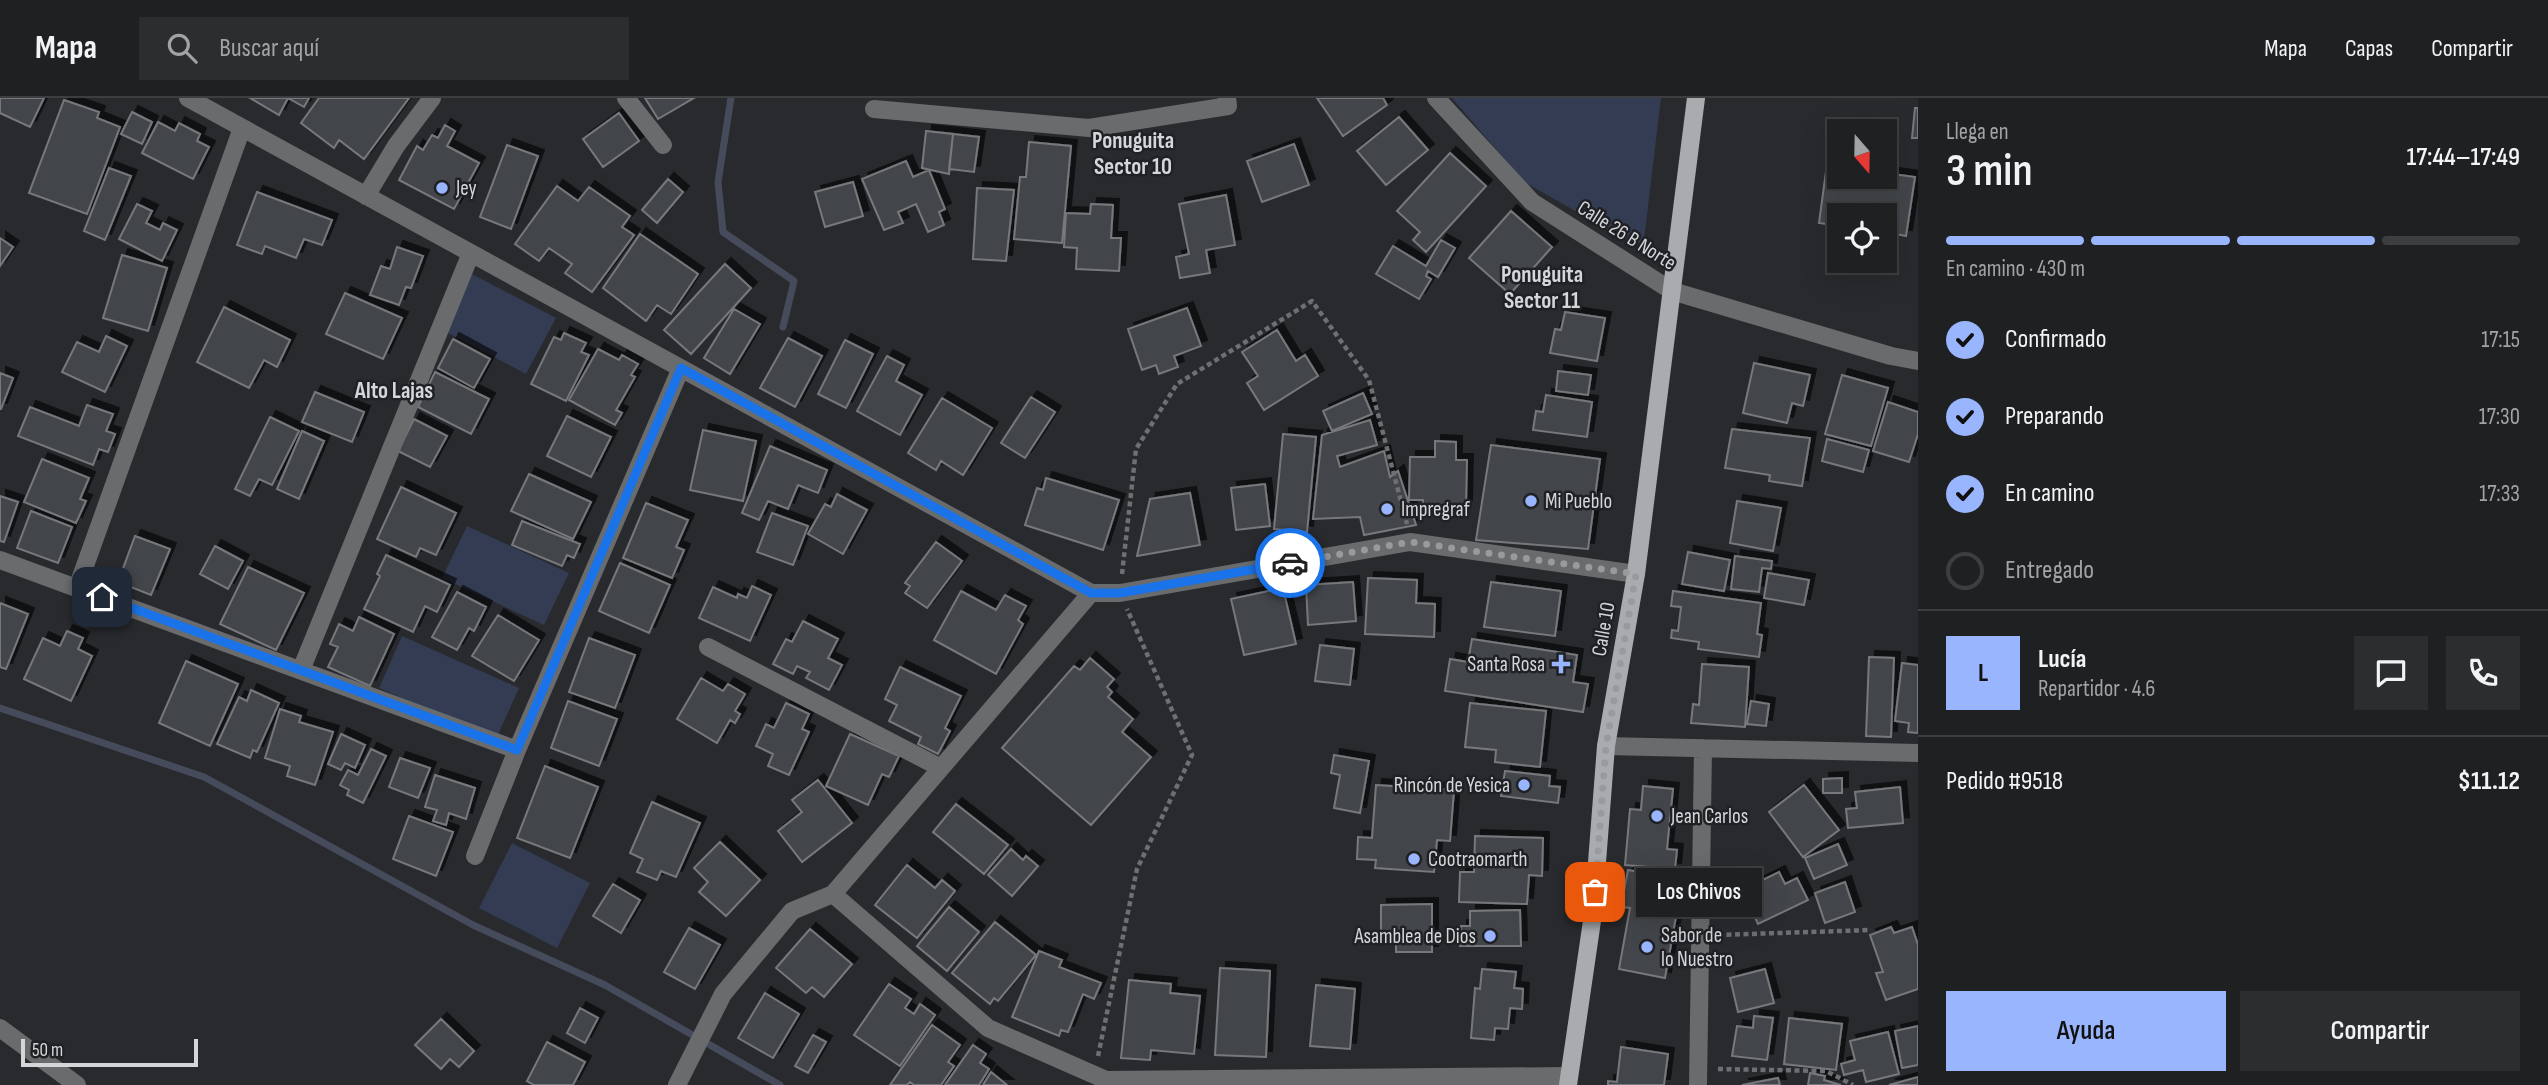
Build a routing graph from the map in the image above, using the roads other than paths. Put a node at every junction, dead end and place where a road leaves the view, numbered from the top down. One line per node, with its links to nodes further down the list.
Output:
1 (188, 98): 8 (street)
2 (432, 98): 10 (street)
3 (626, 98): 9 (street)
4 (1227, 98): 7 (street)
5 (1436, 98): 12 (street, Calle 26 B Norte)
6 (1696, 98): 12 (main road, Calle 10)
7 (874, 109)
8 (243, 128): 10 (street); 17 (street)
9 (663, 145)
10 (366, 196): 11 (street)
11 (471, 253): 14 (street); 20 (street)
12 (1672, 291): 13 (street, Calle 26 B Norte); 16 (main road, Calle 10)
13 (1918, 361)
14 (681, 368): 18 (street); 23 (street)
15 (0, 560): 17 (street)
16 (1636, 574): 18 (street); 21 (main road, Calle 10)
17 (77, 588): 20 (street)
18 (1091, 593): 25 (street)
19 (708, 647): 25 (street)
20 (301, 670): 23 (street)
21 (1606, 746): 22 (street); 31 (main road, Calle 10)
22 (1703, 748): 24 (street); 29 (street)
23 (517, 750): 26 (street)
24 (1918, 753)
25 (941, 768): 27 (street)
26 (475, 856)
27 (833, 894): 30 (street); 33 (street)
28 (0, 1028): 32 (street)
29 (1697, 1077)
30 (1102, 1080): 31 (street)
31 (1568, 1080)
32 (77, 1085)
33 (677, 1085)

